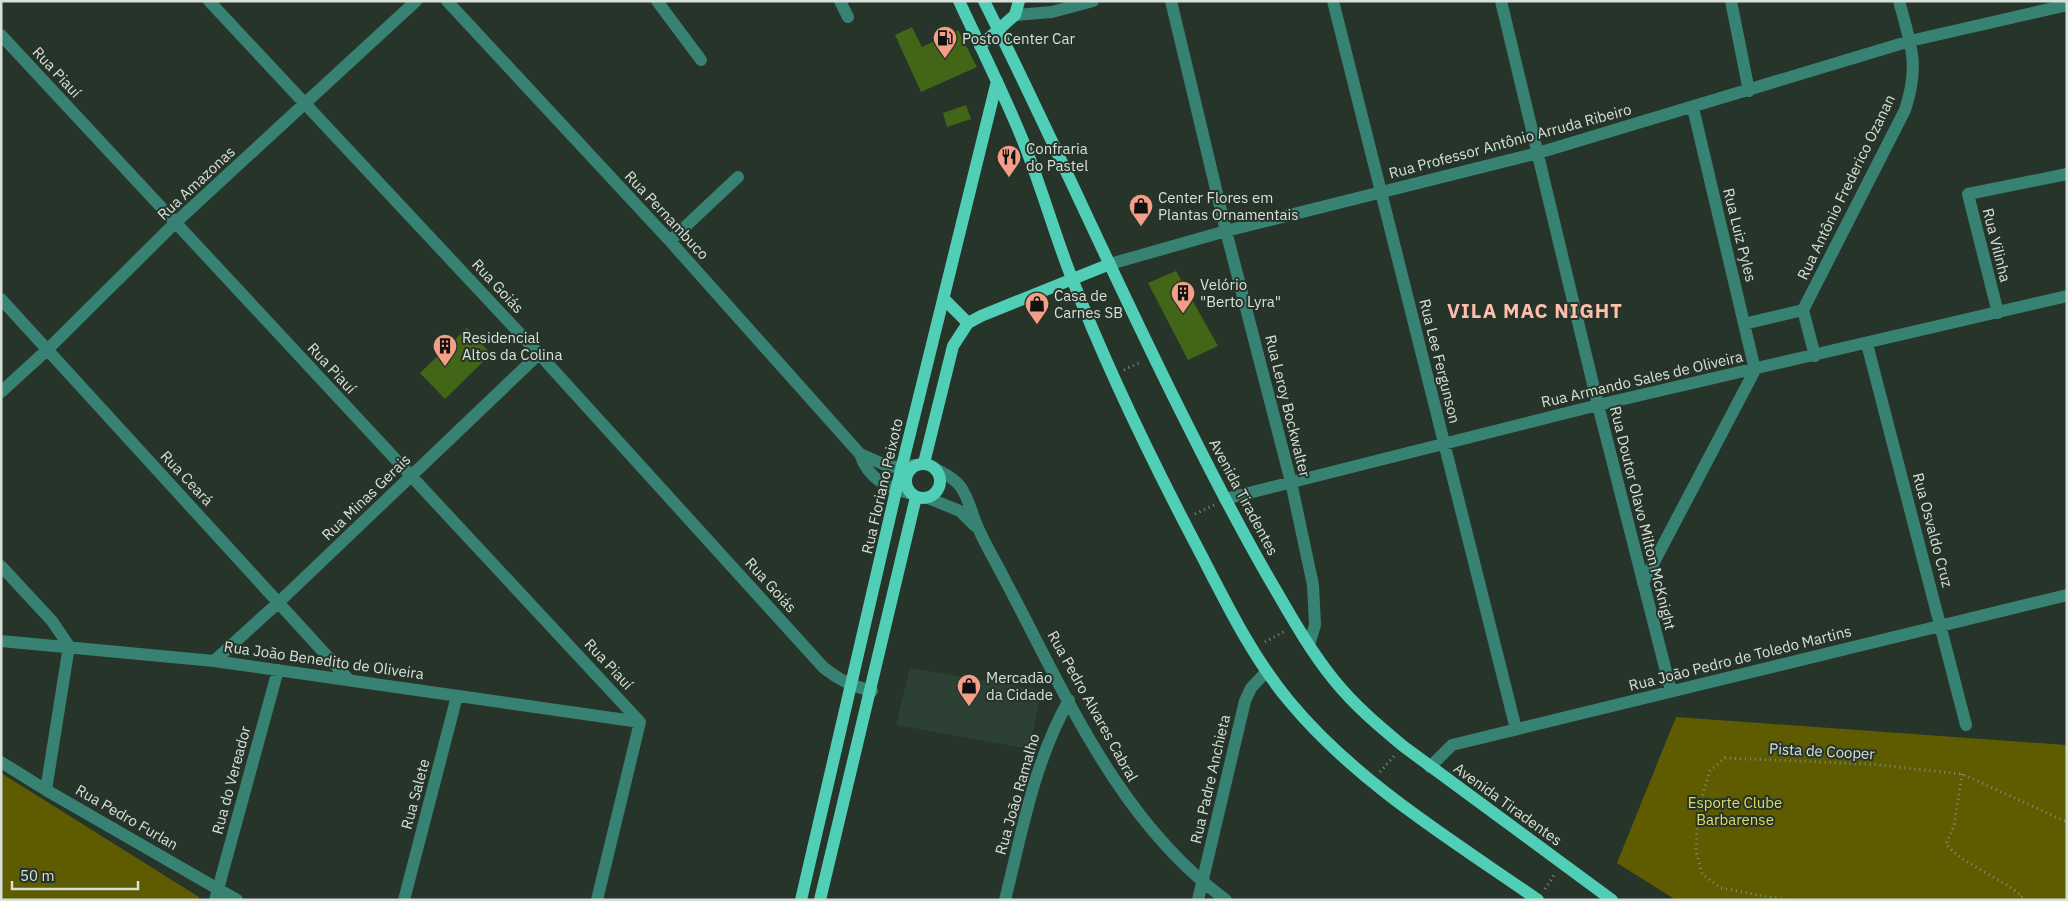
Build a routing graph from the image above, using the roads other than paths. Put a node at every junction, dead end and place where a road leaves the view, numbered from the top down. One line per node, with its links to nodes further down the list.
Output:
1 (209, 1): 25 (street, Rua Goiás)
2 (416, 1): 25 (street, Rua Amazonas)
3 (447, 1): 33 (street, Rua Pernambuco)
4 (657, 1): 22 (street)
5 (840, 1): 17 (street)
6 (959, 1): 21 (main road)
7 (984, 1): 18 (main road, Avenida Tiradentes)
8 (1019, 1): 16 (main road)
9 (1093, 1): 16 (street)
10 (1171, 1): 32 (street, Rua Leroy Bockwalter)
11 (1334, 1): 30 (street, Rua Lee Fergunson)
12 (1501, 1): 27 (street, Rua Doutor Olavo Milton McKnight)
13 (1731, 1): 24 (street)
14 (1898, 1): 20 (street, Rua Antônio Frederico Ozanan)
15 (2067, 5): 20 (street, Rua Professor Antônio Arruda Ribeiro)
16 (1015, 15): 18 (main road)
17 (848, 17)
18 (999, 31): 21 (main road); 34 (main road, Avenida Tiradentes)
19 (1, 35): 31 (street, Rua Piauí)
20 (1910, 41): 24 (street, Rua Professor Antônio Arruda Ribeiro); 39 (street, Rua Antônio Frederico Ozanan)
21 (980, 46): 23 (main road)
22 (701, 60)
23 (997, 81): 35 (main road); 38 (main road, Rua Floriano Peixoto)
24 (1749, 91): 26 (street, Rua Professor Antônio Arruda Ribeiro)
25 (306, 105): 31 (street, Rua Amazonas); 45 (street, Rua Goiás)
26 (1692, 108): 27 (street, Rua Professor Antônio Arruda Ribeiro); 42 (street, Rua Luiz Pyles)
27 (1538, 153): 30 (street, Rua Professor Antônio Arruda Ribeiro); 49 (street, Rua Doutor Olavo Milton McKnight)
28 (2067, 174): 40 (street, Rua Vilinha)
29 (738, 177): 33 (street)
30 (1382, 193): 32 (street, Rua Professor Antônio Arruda Ribeiro); 50 (street, Rua Lee Fergunson)
31 (174, 224): 44 (street, Rua Amazonas); 53 (street, Rua Piauí)
32 (1226, 231): 34 (street, Rua Professor Antônio Arruda Ribeiro); 54 (street, Rua Leroy Bockwalter)
33 (670, 241): 51 (street, Rua Pernambuco)
34 (1110, 264): 35 (main road, Rua Professor Antônio Arruda Ribeiro); 57 (main road, Avenida Tiradentes)
35 (1071, 278): 41 (main road, Rua Professor Antônio Arruda Ribeiro); 69 (main road)
36 (2067, 296): 40 (street, Rua Armando Sales de Oliveira)
37 (1, 299): 44 (street, Rua Ceará)
38 (945, 300): 41 (main road); 52 (main road, Rua Floriano Peixoto)
39 (1803, 310): 42 (street); 46 (street)
40 (1998, 313): 43 (street, Rua Armando Sales de Oliveira)
41 (968, 323): 52 (main road, Rua Floriano Peixoto)
42 (1744, 324): 47 (street, Rua Luiz Pyles)
43 (1867, 344): 46 (street, Rua Armando Sales de Oliveira); 63 (street, Rua Osvaldo Cruz)
44 (48, 350): 48 (street, Rua Amazonas); 62 (street, Rua Ceará)
45 (539, 354): 53 (street, Rua Minas Gerais); 71 (street, Rua Goiás)
46 (1814, 356): 47 (street, Rua Armando Sales de Oliveira)
47 (1755, 370): 49 (street, Rua Armando Sales de Oliveira); 60 (street)
48 (1, 392)
49 (1598, 405): 50 (street, Rua Armando Sales de Oliveira); 60 (street, Rua Doutor Olavo Milton McKnight)
50 (1444, 443): 54 (street, Rua Armando Sales de Oliveira); 78 (street, Rua Lee Fergunson)
51 (860, 454): 52 (street, Rua Pernambuco); 55 (street, Rua Pernambuco)
52 (920, 466): 55 (main road, Rua Floriano Peixoto); 56 (main road); 56 (main road); 58 (street, Rua Pedro Alvares Cabral)
53 (412, 476): 62 (street, Rua Minas Gerais); 76 (street, Rua Piauí)
54 (1291, 482): 57 (street, Rua Armando Sales de Oliveira); 65 (street, Rua Leroy Bockwalter)
55 (896, 490): 56 (street, Rua Pernambuco); 71 (main road, Rua Floriano Peixoto)
56 (919, 496): 58 (street, Rua Pedro Alvares Cabral); 72 (main road)
57 (1225, 499): 65 (main road, Avenida Tiradentes)
58 (979, 529): 75 (street, Rua Pedro Alvares Cabral)
59 (1, 566): 66 (street)
60 (1643, 583): 73 (street, Rua Doutor Olavo Milton McKnight)
61 (2067, 595): 63 (street, Rua João Pedro de Toledo Martins)
62 (279, 602): 67 (street, Rua Minas Gerais); 70 (street, Rua Ceará)
63 (1941, 626): 73 (street, Rua João Pedro de Toledo Martins); 77 (street, Rua Osvaldo Cruz)
64 (1, 641): 66 (street, Rua João Benedito de Oliveira)
65 (1309, 645): 80 (main road, Avenida Tiradentes)
66 (69, 646): 67 (street, Rua João Benedito de Oliveira); 81 (street)
67 (214, 661): 68 (street, Rua João Benedito de Oliveira)
68 (278, 670): 70 (street, Rua João Benedito de Oliveira); 83 (street, Rua do Vereador)
69 (1266, 672): 82 (street, Rua Padre Anchieta); 92 (main road)
70 (349, 680): 74 (street, Rua João Benedito de Oliveira)
71 (852, 686): 72 (street, Rua Goiás); 87 (main road, Rua Floriano Peixoto)
72 (872, 690): 88 (main road)
73 (1670, 692): 78 (street, Rua João Pedro de Toledo Martins)
74 (457, 696): 76 (street, Rua João Benedito de Oliveira); 85 (street, Rua Salete)
75 (1069, 700): 82 (street, Rua Pedro Alvares Cabral); 89 (street, Rua João Ramalho)
76 (640, 722): 86 (street)
77 (1966, 725)
78 (1516, 729): 80 (street, Rua João Pedro de Toledo Martins)
79 (1, 762): 81 (street, Rua Pedro Furlan)
80 (1430, 767): 93 (main road, Avenida Tiradentes)
81 (46, 790): 83 (street, Rua Pedro Furlan)
82 (1202, 882): 90 (street, Rua Padre Anchieta); 91 (street, Rua Pedro Alvares Cabral)
83 (217, 894): 84 (street, Rua Pedro Furlan)
84 (237, 900)
85 (404, 900)
86 (597, 900)
87 (801, 900)
88 (820, 900)
89 (1005, 900)
90 (1198, 900)
91 (1226, 900)
92 (1538, 900)
93 (1612, 900)

